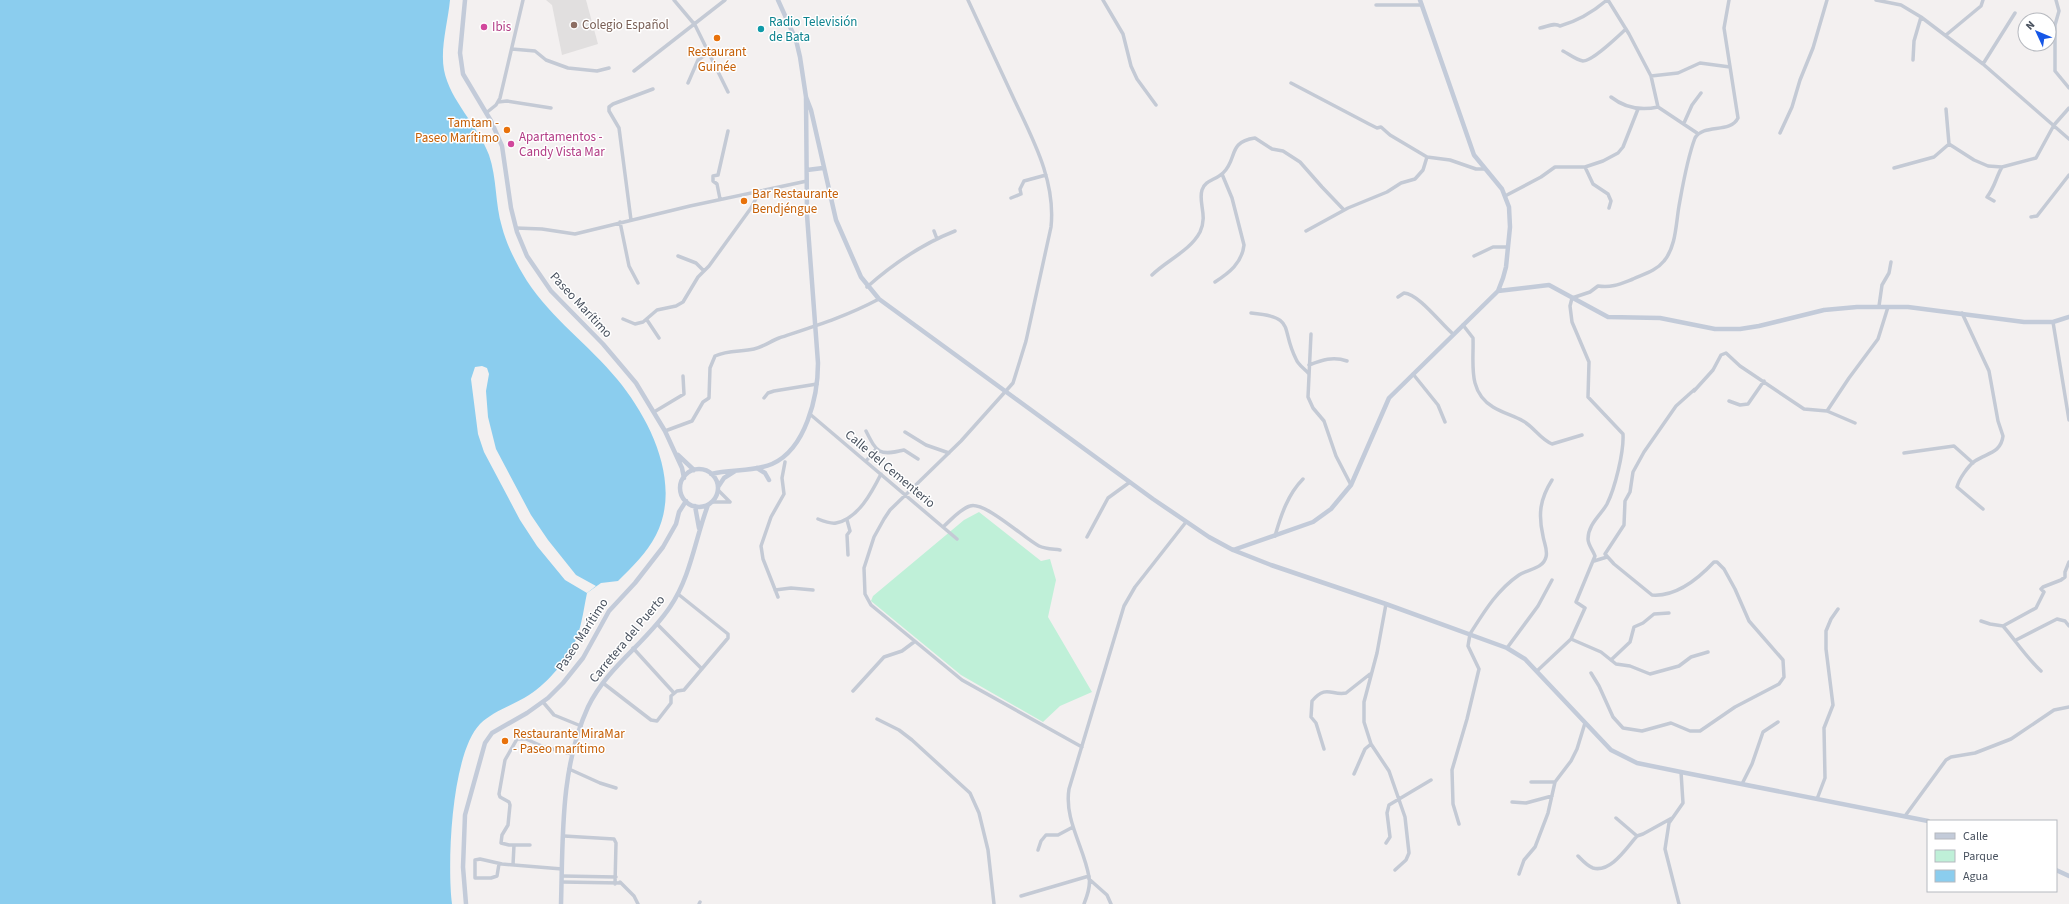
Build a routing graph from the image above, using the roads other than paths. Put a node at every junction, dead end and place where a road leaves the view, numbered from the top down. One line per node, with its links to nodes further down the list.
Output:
1 (465, 0): 47 (main road, Paseo Marítimo)
2 (523, 0): 23 (street)
3 (674, 0): 19 (street)
4 (725, 0): 19 (street)
5 (778, 0): 38 (main road)
6 (968, 0): 63 (street)
7 (1103, 0): 41 (street)
8 (1608, 0): 20 (street); 21 (street)
9 (1729, 0): 28 (street)
10 (1827, 0): 52 (street)
11 (1876, 0): 14 (street)
12 (1983, 0): 22 (street)
13 (2056, 0): 34 (street)
14 (1893, 1): 18 (street)
15 (1421, 2): 16 (street); 61 (main road)
16 (1376, 5)
17 (2015, 14): 27 (street)
18 (1921, 17): 22 (street); 26 (street)
19 (695, 25): 25 (street); 30 (street)
20 (1540, 28)
21 (1626, 29): 24 (street); 31 (street)
22 (1946, 35): 27 (street)
23 (512, 49): 29 (street); 40 (street)
24 (1563, 51)
25 (708, 53): 32 (street); 36 (street)
26 (1913, 60)
27 (1983, 64): 49 (street)
28 (1730, 67): 31 (street); 51 (street)
29 (609, 68)
30 (634, 71)
31 (1651, 76): 42 (street)
32 (688, 83)
33 (1291, 83): 55 (street)
34 (2069, 88)
35 (653, 89): 74 (street)
36 (728, 92)
37 (1701, 93): 48 (street)
38 (806, 97): 58 (main road); 60 (main road)
39 (1611, 97): 45 (street)
40 (498, 102): 43 (street); 47 (street)
41 (1156, 105)
42 (1658, 107): 45 (street); 48 (street)
43 (551, 108)
44 (2069, 108): 49 (street)
45 (1638, 109): 56 (street)
46 (1946, 109): 54 (street)
47 (486, 113): 76 (main road, Paseo Marítimo)
48 (1684, 123): 51 (street)
49 (2054, 125): 53 (street); 57 (street)
50 (728, 132): 69 (street)
51 (1698, 133): 92 (street)
52 (1780, 133)
53 (2069, 139)
54 (1949, 144): 57 (street); 59 (street)
55 (1427, 158): 61 (street); 72 (street)
56 (1585, 167): 67 (street); 71 (street)
57 (2002, 167): 70 (street)
58 (823, 168): 60 (main road); 89 (main road)
59 (1894, 168)
60 (807, 170): 65 (main road)
61 (1485, 170): 67 (main road)
62 (1222, 174): 72 (street); 86 (street); 87 (street)
63 (1046, 175): 68 (street); 115 (street)
64 (2069, 175): 73 (street)
65 (807, 181): 66 (street); 103 (main road)
66 (760, 191): 69 (street); 85 (street)
67 (1505, 196): 81 (main road)
68 (1011, 198)
69 (720, 200): 74 (street)
70 (1994, 200)
71 (1609, 208)
72 (1344, 210): 79 (street)
73 (2031, 217)
74 (631, 220): 75 (street)
75 (620, 222): 76 (street); 88 (street)
76 (516, 228): 119 (main road, Paseo Marítimo)
77 (934, 231): 80 (street)
78 (955, 231): 80 (street)
79 (1306, 232)
80 (937, 238): 89 (street)
81 (1508, 247): 83 (street); 90 (main road)
82 (678, 256): 85 (street)
83 (1474, 256)
84 (1891, 262): 94 (street)
85 (704, 271): 100 (street)
86 (1152, 275)
87 (1215, 282)
88 (638, 283)
89 (867, 287): 93 (main road)
90 (1498, 291): 92 (main road); 102 (main road)
91 (1398, 297): 105 (street)
92 (1572, 298): 94 (main road); 166 (street)
93 (879, 299): 103 (street); 115 (main road)
94 (1879, 306): 95 (main road)
95 (1888, 307): 97 (main road); 120 (street)
96 (1251, 313): 109 (street)
97 (1962, 313): 101 (main road); 136 (street)
98 (2069, 317): 101 (main road)
99 (623, 319): 100 (street)
100 (647, 320): 106 (street)
101 (2053, 322): 122 (street)
102 (1463, 324): 105 (main road); 128 (street)
103 (815, 327): 113 (main road); 125 (street)
104 (1311, 334): 108 (street)
105 (1453, 334): 110 (main road)
106 (659, 338)
107 (1347, 360): 108 (street)
108 (1309, 365): 109 (street)
109 (1308, 374): 147 (street)
110 (1413, 374): 123 (street); 147 (main road)
111 (683, 376): 119 (street)
112 (1764, 381): 114 (street); 118 (street); 120 (street)
113 (817, 384): 117 (street); 121 (main road)
114 (1695, 389): 116 (street); 165 (street)
115 (1006, 392): 131 (street); 146 (main road)
116 (1690, 396)
117 (764, 398)
118 (1729, 401)
119 (654, 412): 125 (main road, Paseo Marítimo)
120 (1827, 412): 124 (street)
121 (811, 415): 134 (street, Calle del Cementerio); 137 (main road)
122 (2069, 420)
123 (1445, 422)
124 (1855, 423)
125 (665, 431): 130 (main road, Paseo Marítimo)
126 (866, 431): 129 (street)
127 (905, 432): 131 (street)
128 (1582, 436)
129 (876, 449): 133 (street); 134 (street)
130 (676, 452): 138 (main road, Paseo Marítimo); 142 (main road, Paseo Marítimo)
131 (949, 453): 149 (street)
132 (1904, 453): 136 (street)
133 (918, 459)
134 (866, 461): 141 (street, Calle del Cementerio)
135 (785, 462): 169 (street)
136 (1973, 463): 153 (street)
137 (756, 467): 139 (main road); 144 (main road)
138 (694, 470): 140 (main road); 142 (main road)
139 (737, 470): 140 (main road); 148 (main road)
140 (712, 474): 148 (main road)
141 (881, 474): 149 (street, Calle del Cementerio); 155 (street)
142 (684, 478): 150 (main road)
143 (1303, 479): 160 (street)
144 (769, 480)
145 (1552, 480): 180 (street)
146 (1130, 482): 156 (main road); 159 (street)
147 (1351, 485): 160 (main road)
148 (718, 488): 151 (main road); 151 (street)
149 (906, 495): 157 (street, Calle del Cementerio); 183 (street)
150 (686, 501): 152 (main road); 196 (main road, Paseo Marítimo)
151 (710, 503): 152 (main road); 158 (main road, Carretera del Puerto)
152 (695, 506): 158 (main road, Carretera del Puerto)
153 (1983, 509)
154 (818, 519): 155 (street)
155 (847, 520): 164 (street)
156 (1186, 522): 163 (main road); 203 (street)
157 (943, 527): 161 (street, Calle del Cementerio); 162 (street)
158 (699, 532): 171 (main road, Carretera del Puerto)
159 (1087, 537)
160 (1274, 537): 163 (main road)
161 (957, 539)
162 (1060, 550)
163 (1234, 550): 173 (main road)
164 (848, 555)
165 (1606, 557): 166 (street); 191 (street)
166 (1594, 561): 181 (street)
167 (2069, 562): 178 (street)
168 (1552, 580): 185 (street)
169 (775, 590): 170 (street); 172 (street)
170 (813, 590)
171 (678, 594): 177 (main road, Carretera del Puerto); 188 (street)
172 (778, 597)
173 (1386, 604): 180 (main road); 192 (street)
174 (1838, 609): 216 (street)
175 (1669, 613): 187 (street)
176 (1981, 620): 178 (street)
177 (657, 624): 184 (main road, Carretera del Puerto); 188 (street)
178 (2003, 626): 182 (street)
179 (2069, 626): 182 (street)
180 (1470, 634): 185 (main road); 222 (street)
181 (1571, 639): 187 (street); 189 (street)
182 (2016, 640): 190 (street)
183 (914, 642): 194 (street); 203 (street)
184 (633, 648): 193 (main road, Carretera del Puerto); 195 (street)
185 (1507, 648): 189 (main road)
186 (1708, 652): 187 (street)
187 (1611, 660)
188 (702, 669): 195 (street)
189 (1537, 671): 200 (main road)
190 (2041, 671)
191 (1591, 673)
192 (1371, 674): 202 (street); 204 (street)
193 (603, 683): 195 (street); 201 (main road, Carretera del Puerto)
194 (853, 692)
195 (674, 693)
196 (543, 702): 201 (street); 245 (main road, Paseo Marítimo)
197 (2069, 708): 218 (street)
198 (877, 719): 248 (street)
199 (1778, 722): 212 (street)
200 (1585, 723): 207 (main road); 211 (street)
201 (581, 726): 205 (main road, Carretera del Puerto)
202 (1371, 744): 208 (street); 215 (street)
203 (1082, 747): 223 (street)
204 (1324, 749)
205 (572, 754): 206 (main road, Carretera del Puerto); 227 (street)
206 (569, 769): 213 (street); 224 (main road, Carretera del Puerto)
207 (1681, 772): 212 (main road); 220 (street)
208 (1354, 774)
209 (1431, 780): 215 (street)
210 (1531, 782): 211 (street)
211 (1555, 782): 214 (street)
212 (1742, 784): 216 (main road)
213 (616, 788)
214 (1552, 796): 217 (street); 236 (street)
215 (1398, 798): 226 (street); 234 (street)
216 (1817, 799): 218 (main road)
217 (1512, 802)
218 (1905, 816): 221 (main road)
219 (1616, 818): 225 (street)
220 (1673, 818): 225 (street); 251 (street)
221 (1927, 821)
222 (1459, 824)
223 (1073, 827): 229 (street); 240 (street)
224 (564, 836): 233 (main road, Carretera del Puerto); 239 (street)
225 (1636, 836): 230 (street)
226 (1386, 843)
227 (514, 845): 228 (street); 232 (street)
228 (530, 845)
229 (1038, 850)
230 (1578, 856)
231 (499, 864): 231 (street); 232 (street)
232 (514, 865): 233 (street)
233 (562, 869): 237 (main road, Carretera del Puerto)
234 (1394, 870)
235 (2057, 870): 238 (main road)
236 (1519, 874)
237 (562, 876): 239 (street); 241 (main road, Carretera del Puerto)
238 (2069, 876)
239 (616, 877): 242 (street); 243 (street)
240 (1089, 877): 244 (street); 249 (street); 250 (street)
241 (562, 882): 243 (street); 246 (main road, Carretera del Puerto)
242 (620, 883): 243 (street); 247 (street)
243 (615, 884)
244 (1021, 896)
245 (466, 904)
246 (561, 904)
247 (638, 904)
248 (994, 904)
249 (1084, 904)
250 (1111, 904)
251 (1679, 904)

